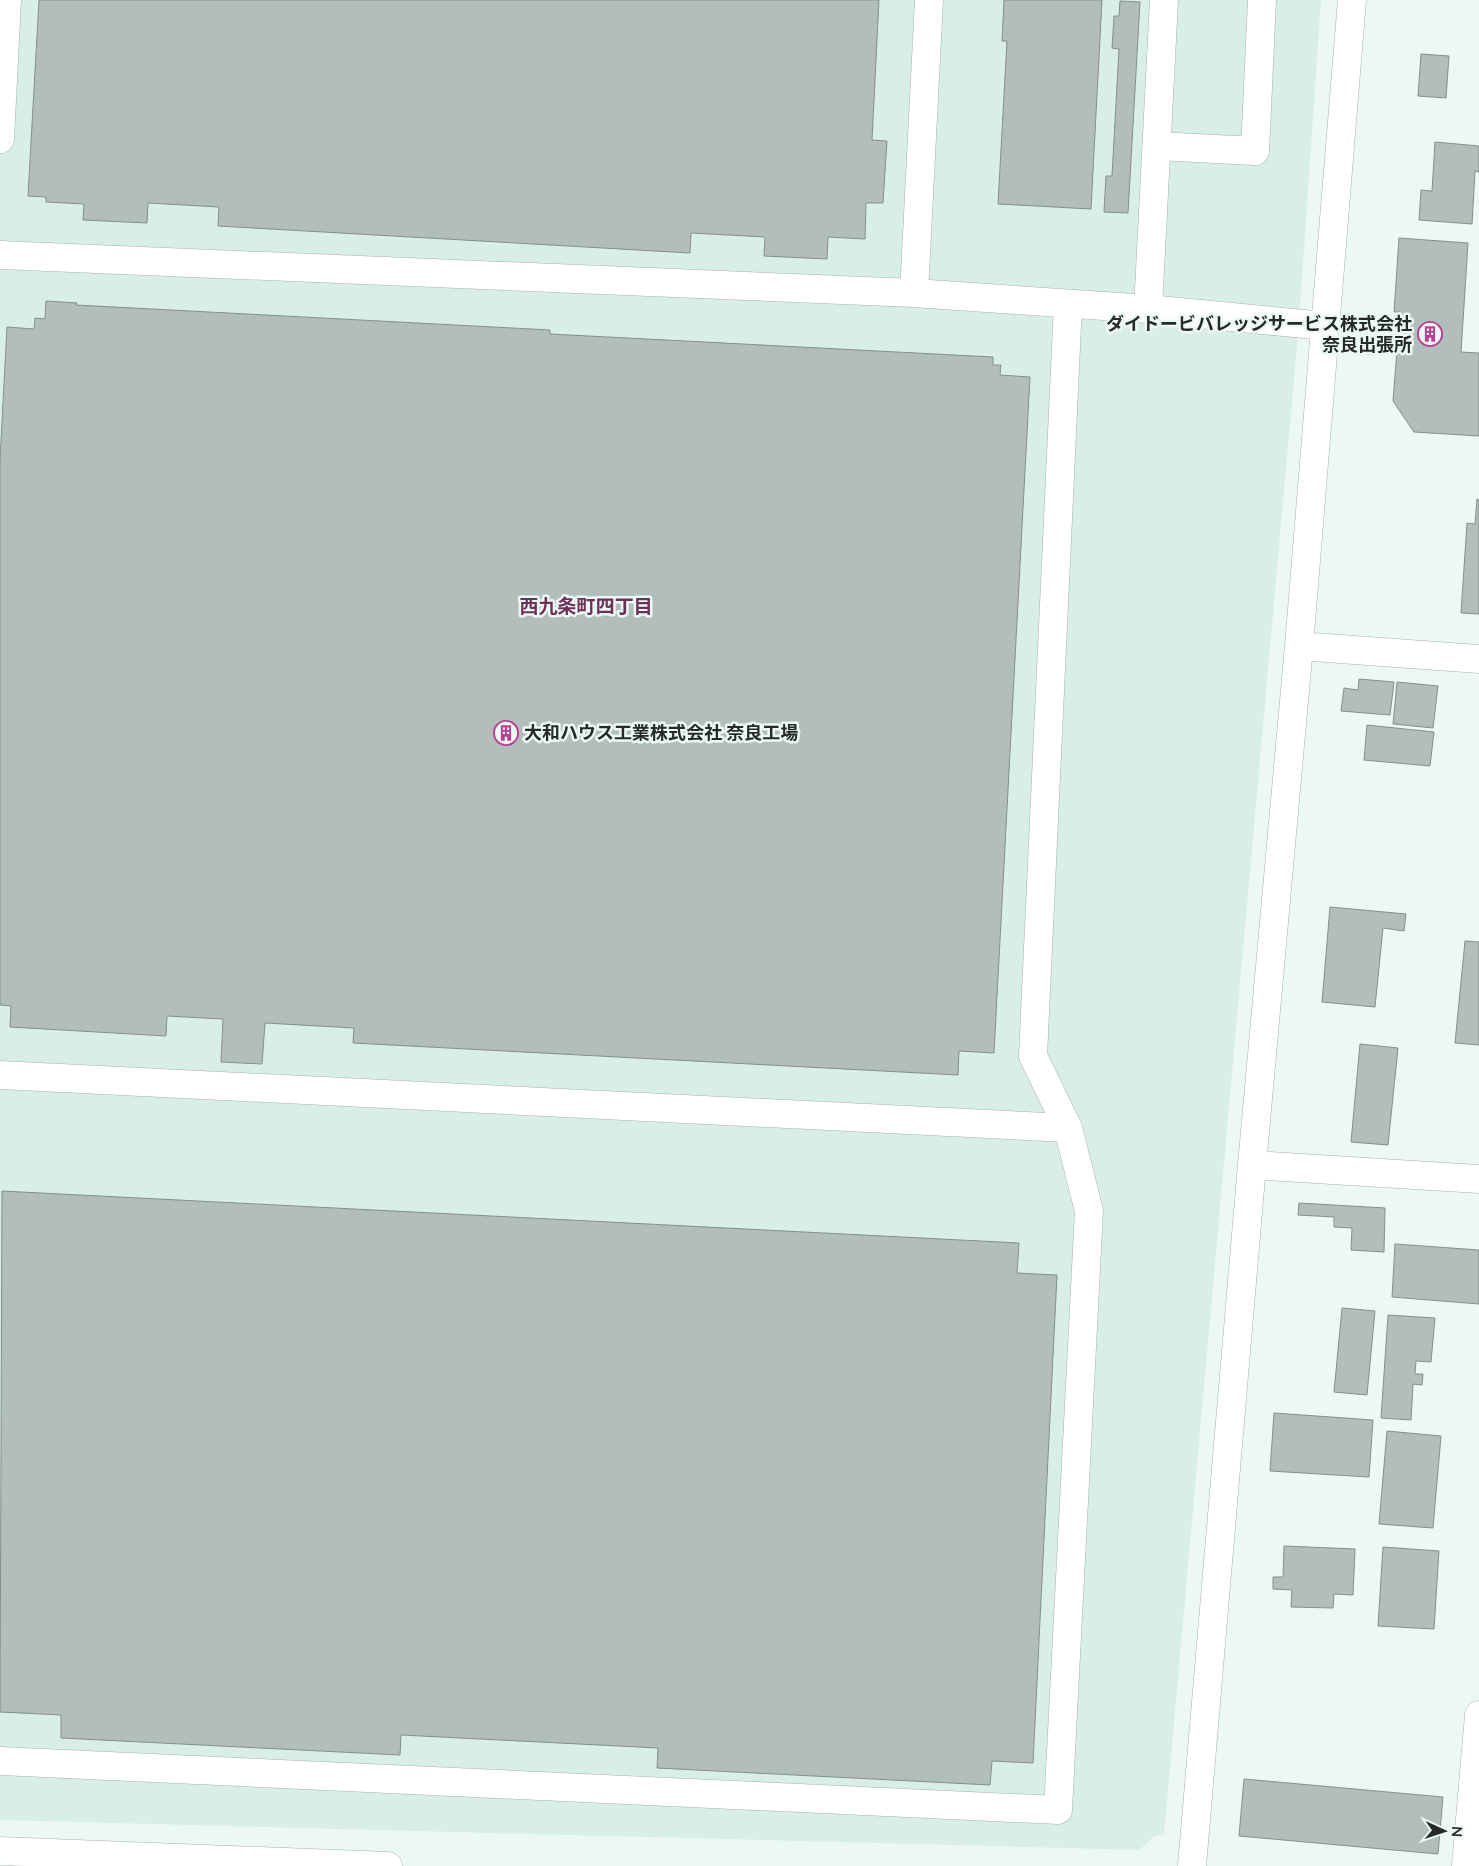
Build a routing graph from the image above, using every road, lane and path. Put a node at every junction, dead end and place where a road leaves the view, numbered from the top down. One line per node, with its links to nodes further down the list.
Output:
1 (7, 0): 6 (street)
2 (929, 0): 9 (street)
3 (1164, 0): 7 (street)
4 (1262, 0): 7 (street)
5 (1352, 0): 12 (street)
6 (0, 139)
7 (1157, 146): 11 (street)
8 (0, 254): 9 (street)
9 (914, 292): 10 (street)
10 (1068, 304): 11 (street); 16 (street)
11 (1148, 309): 12 (street)
12 (1325, 326): 13 (street)
13 (1299, 646): 14 (street); 17 (street)
14 (1479, 658)
15 (0, 1075): 16 (street)
16 (1068, 1128): 20 (street)
17 (1252, 1165): 18 (street); 23 (street)
18 (1479, 1178)
19 (1479, 1714): 24 (street)
20 (0, 1761)
21 (0, 1850): 22 (street)
22 (388, 1866)
23 (1192, 1866)
24 (1466, 1866)

